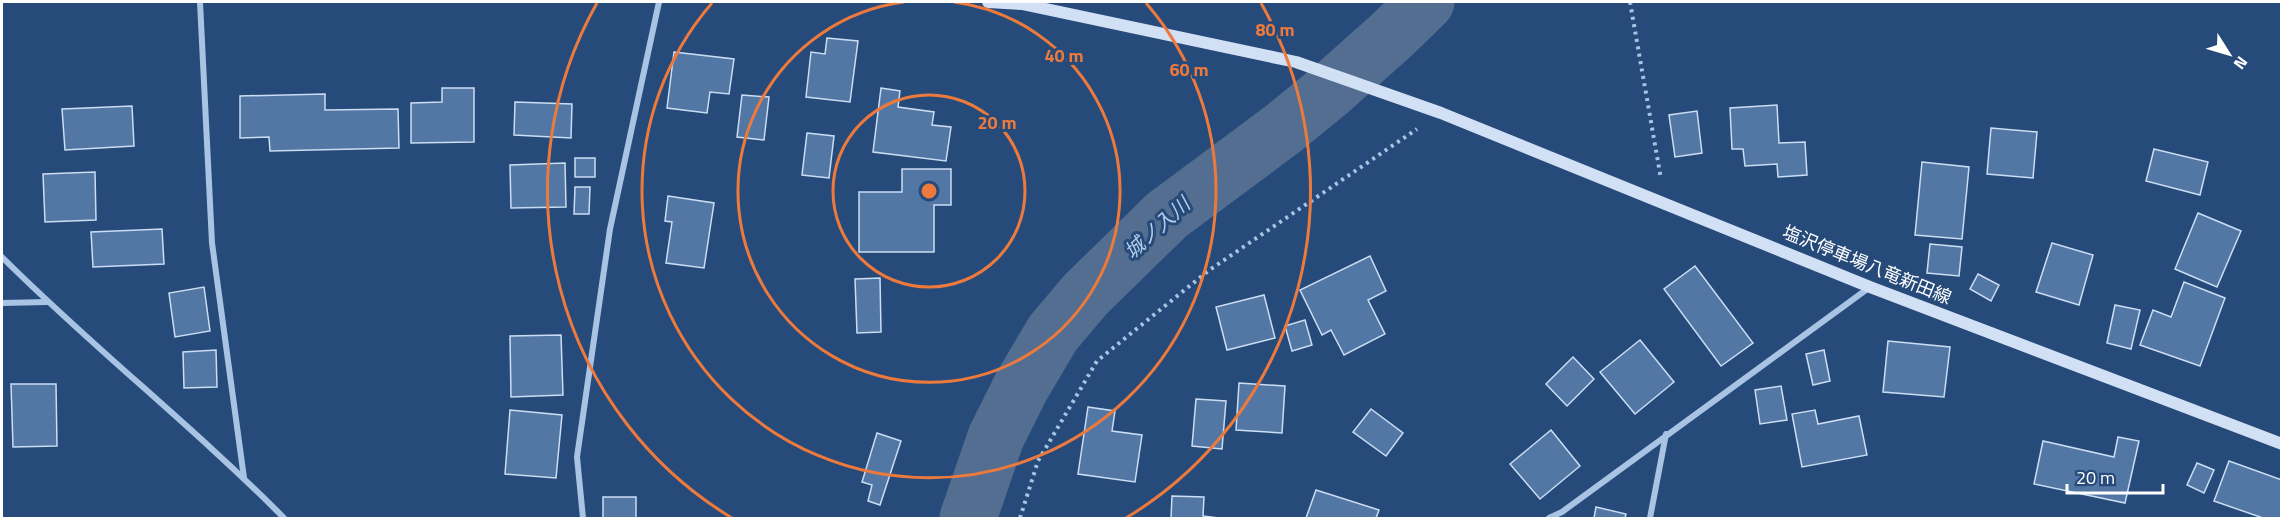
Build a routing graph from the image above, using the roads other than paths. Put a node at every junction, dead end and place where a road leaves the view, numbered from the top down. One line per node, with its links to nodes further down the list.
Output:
1 (200, 2): 10 (street)
2 (659, 2): 12 (street)
3 (988, 2): 5 (main road, 塩沢停車場八竜新田線)
4 (2, 257): 6 (street)
5 (1870, 287): 8 (street); 9 (main road, 塩沢停車場八竜新田線)
6 (47, 302): 7 (street); 10 (street)
7 (2, 303)
8 (1666, 434): 13 (street); 14 (street)
9 (2282, 444)
10 (244, 478): 11 (street)
11 (284, 519)
12 (583, 519)
13 (1549, 519)
14 (1650, 519)

